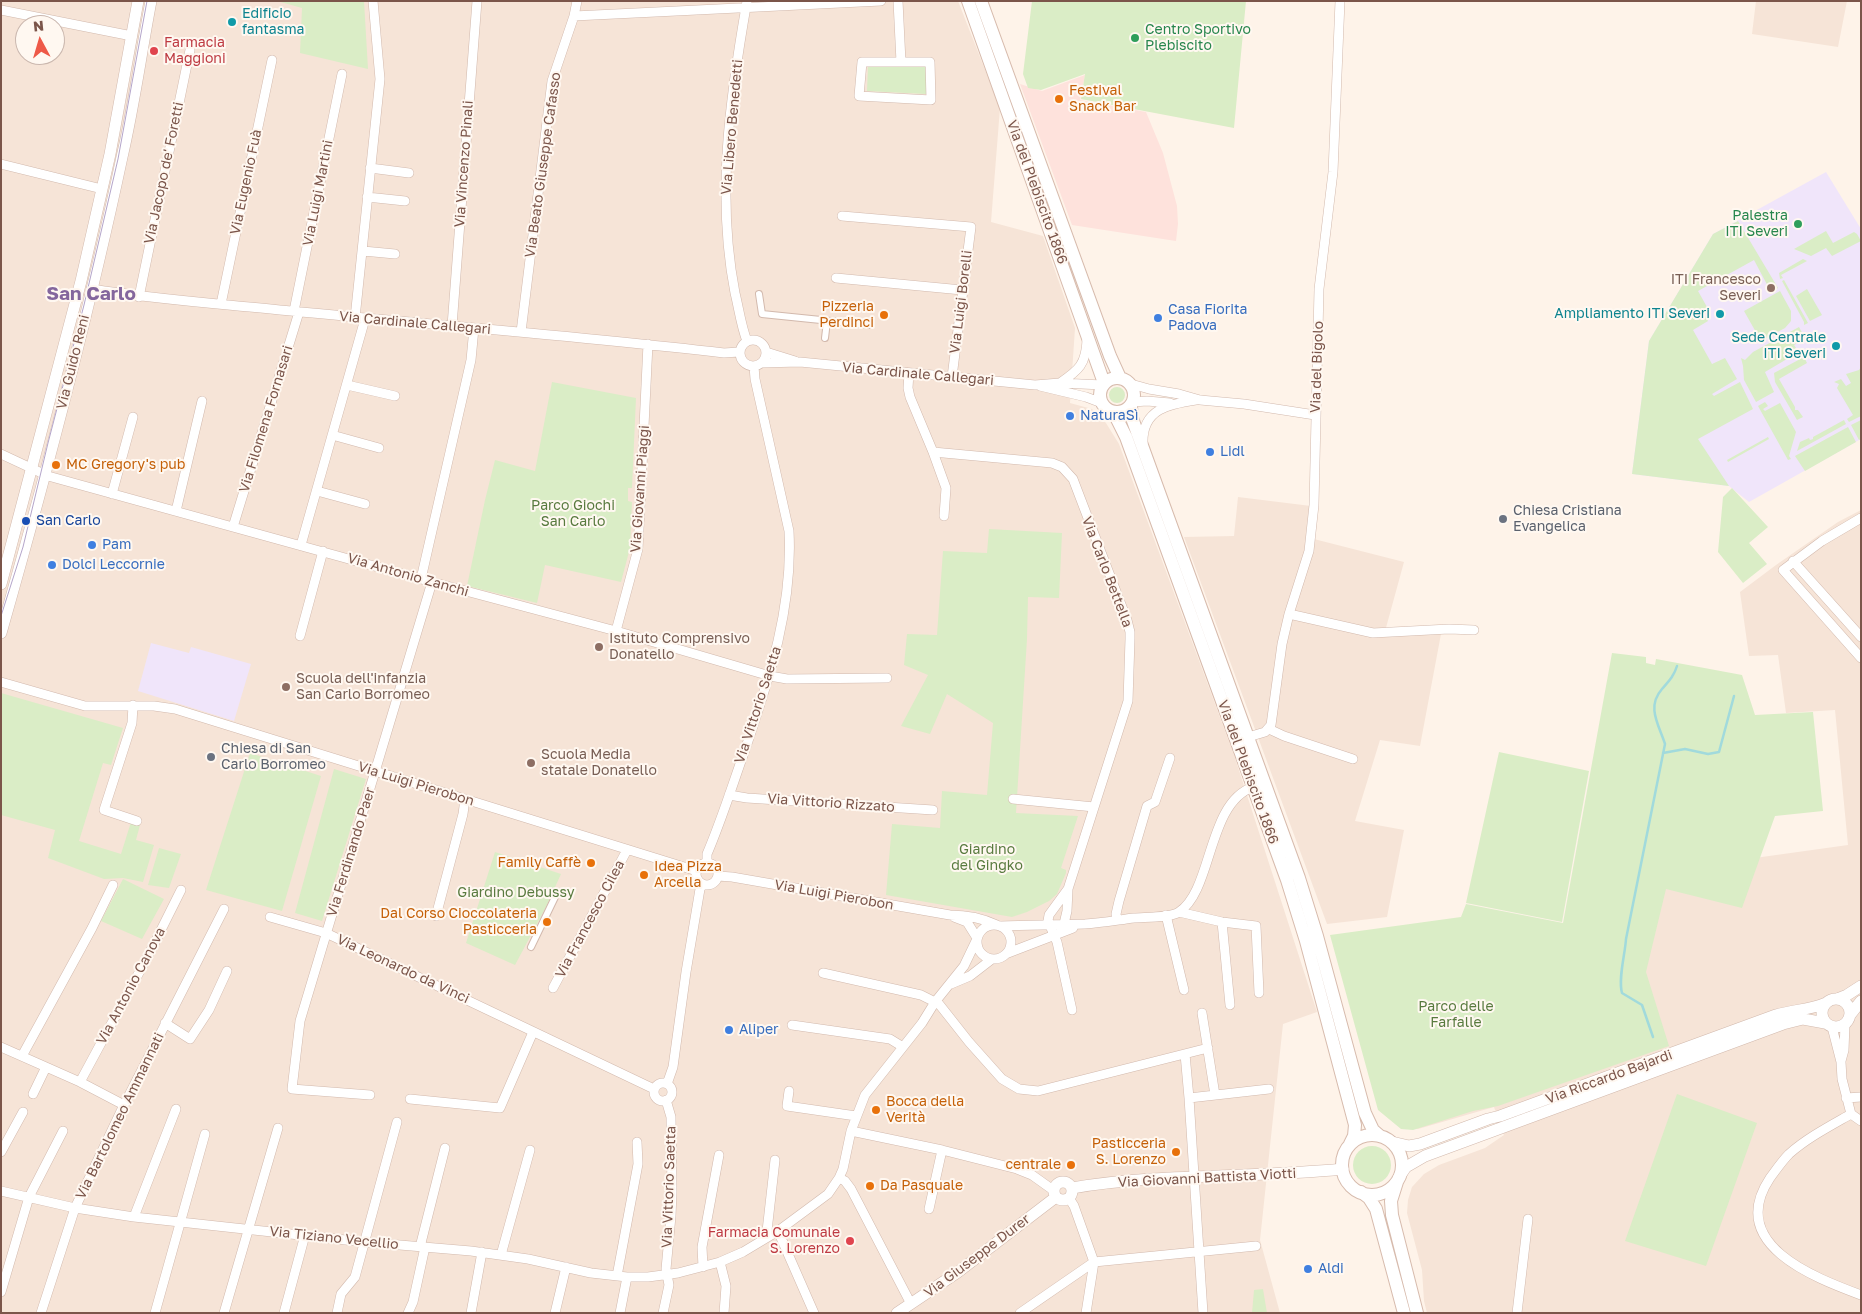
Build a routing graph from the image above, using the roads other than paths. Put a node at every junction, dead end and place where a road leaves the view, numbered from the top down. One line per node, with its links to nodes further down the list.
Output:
1 (138, 1): 14 (street, Via Guido Reni)
2 (151, 1): 29 (street, Via Guido Reni)
3 (373, 1): 20 (street)
4 (477, 1): 39 (street, Via Vincenzo Pinali)
5 (577, 1): 13 (street, Via Beato Giuseppe Cafasso)
6 (881, 1): 11 (street)
7 (898, 1): 17 (street)
8 (968, 1): 42 (main road, Via del Plebiscito 1866)
9 (981, 1): 52 (main road, Via del Plebiscito 1866)
10 (1340, 1): 63 (street, Via del Bigolo)
11 (747, 4): 13 (street); 44 (street, Via Libero Benedetti)
12 (1, 10): 14 (street)
13 (574, 16): 41 (street, Via Beato Giuseppe Cafasso)
14 (132, 36): 22 (street, Via Guido Reni)
15 (190, 50): 32 (street, Via Jacopo de' Foretti)
16 (272, 60): 33 (street, Via Eugenio Fuà)
17 (901, 62): 17 (street)
18 (342, 74): 34 (street, Via Luigi Martini)
19 (1, 164): 22 (street)
20 (370, 168): 21 (street); 23 (street)
21 (409, 173)
22 (102, 189): 70 (street, Via Guido Reni)
23 (367, 197): 24 (street); 26 (street)
24 (405, 201)
25 (842, 216): 30 (street, Via Luigi Borelli)
26 (363, 251): 27 (street); 35 (street)
27 (395, 254)
28 (836, 278): 30 (street)
29 (92, 289): 32 (street, Via Cardinale Callegari); 71 (street, Via Guido Reni)
30 (962, 290): 51 (street, Via Luigi Borelli)
31 (759, 294): 37 (street)
32 (139, 297): 33 (street, Via Cardinale Callegari)
33 (221, 304): 34 (street, Via Cardinale Callegari)
34 (296, 311): 35 (street, Via Cardinale Callegari); 78 (street, Via Filomena Fornasari)
35 (355, 318): 36 (street, Via Cardinale Callegari)
36 (365, 319): 39 (street, Via Cardinale Callegari); 56 (street)
37 (827, 321): 38 (street); 43 (street)
38 (870, 325)
39 (452, 326): 40 (street, Via Cardinale Callegari)
40 (474, 328): 41 (street, Via Cardinale Callegari); 82 (street)
41 (521, 332): 45 (street, Via Cardinale Callegari)
42 (1087, 332): 53 (street); 55 (main road, Via del Plebiscito 1866)
43 (825, 338)
44 (747, 341): 46 (street); 47 (street, Via Cardinale Callegari)
45 (648, 344): 46 (street, Via Cardinale Callegari); 87 (street, Via Giovanni Piaggi)
46 (739, 352): 49 (street)
47 (766, 352): 48 (street, Via Cardinale Callegari); 49 (street)
48 (800, 362): 49 (street, Via Cardinale Callegari); 50 (street, Via Cardinale Callegari)
49 (758, 365): 92 (street, Via Vittorio Saetta)
50 (909, 373): 51 (street, Via Cardinale Callegari); 68 (street)
51 (952, 377): 54 (street, Via Cardinale Callegari)
52 (1125, 381): 55 (main road); 58 (street); 61 (main road)
53 (1060, 382): 54 (street, Via Cardinale Callegari); 55 (street, Via Cardinale Callegari)
54 (1035, 384): 62 (street, Via Cardinale Callegari)
55 (1104, 384): 62 (main road)
56 (347, 385): 57 (street); 65 (street)
57 (395, 396)
58 (1200, 400): 60 (street); 63 (street)
59 (202, 401): 75 (street)
60 (1177, 403): 61 (street); 67 (street)
61 (1132, 404): 62 (main road); 67 (main road, Via del Plebiscito 1866)
62 (1105, 406): 101 (main road, Via del Plebiscito 1866)
63 (1315, 415): 85 (street, Via del Bigolo)
64 (133, 418): 73 (street)
65 (332, 435): 66 (street); 72 (street)
66 (379, 448)
67 (1143, 448): 97 (main road, Via del Plebiscito 1866)
68 (934, 452): 76 (street); 105 (street, Via Carlo Bettella)
69 (1, 454): 70 (street, Via Antonio Zanchi)
70 (32, 469): 71 (street, Via Antonio Zanchi); 84 (street, Via Guido Reni)
71 (45, 474): 73 (street, Via Antonio Zanchi); 88 (street, Via Guido Reni)
72 (317, 491): 74 (street); 79 (street)
73 (112, 494): 75 (street, Via Antonio Zanchi)
74 (365, 504)
75 (176, 511): 78 (street, Via Antonio Zanchi)
76 (944, 516)
77 (1861, 518): 81 (street)
78 (233, 527): 79 (street, Via Antonio Zanchi)
79 (302, 545): 80 (street, Via Antonio Zanchi)
80 (323, 551): 82 (street, Via Antonio Zanchi); 89 (street)
81 (1793, 560): 90 (street); 91 (street)
82 (421, 579): 83 (street, Via Antonio Zanchi)
83 (432, 582): 87 (street, Via Antonio Zanchi); 100 (street, Via Ferdinando Paer)
84 (1, 584)
85 (1289, 614): 86 (street); 96 (street, Via del Bigolo)
86 (1474, 630)
87 (616, 631): 92 (street, Via Antonio Zanchi)
88 (1, 633)
89 (300, 636)
90 (1861, 637)
91 (1861, 658)
92 (770, 676): 93 (street, Via Antonio Zanchi); 102 (street, Via Vittorio Saetta)
93 (887, 678)
94 (1, 682): 95 (street, Via Luigi Pierobon)
95 (133, 705): 100 (street, Via Luigi Pierobon); 107 (street)
96 (1269, 729): 97 (street); 99 (street)
97 (1248, 737): 181 (main road, Via del Plebiscito 1866)
98 (1170, 758): 123 (street)
99 (1353, 759)
100 (376, 772): 103 (street, Via Luigi Pierobon); 127 (street, Via Ferdinando Paer)
101 (1253, 787): 118 (street); 184 (main road, Via del Plebiscito 1866)
102 (729, 795): 106 (street, Via Vittorio Rizzato); 109 (street, Via Vittorio Saetta)
103 (465, 799): 108 (street, Via Luigi Pierobon); 121 (street)
104 (1013, 799): 105 (street)
105 (1094, 807): 114 (street, Via Carlo Bettella)
106 (933, 810)
107 (137, 821)
108 (627, 850): 110 (street, Via Luigi Pierobon); 136 (street, Via Francesco Cilea)
109 (707, 864): 110 (street); 111 (street)
110 (697, 871): 112 (street)
111 (718, 876): 112 (street); 119 (street, Via Luigi Pierobon)
112 (703, 884): 158 (street, Via Vittorio Saetta)
113 (113, 885): 154 (street)
114 (1068, 889): 126 (street, Via Carlo Bettella); 126 (street, Via Carlo Bettella)
115 (182, 890): 157 (street, Via Antonio Canova)
116 (557, 893): 129 (street)
117 (224, 909): 146 (street, Via Bartolomeo Ammannati)
118 (1179, 912): 120 (street); 124 (street)
119 (950, 915): 125 (street, Via Luigi Pierobon); 128 (street, Via Luigi Pierobon)
120 (1166, 915): 123 (street); 137 (street)
121 (436, 916)
122 (270, 917): 127 (street, Via Leonardo da Vinci)
123 (1117, 920): 126 (street)
124 (1222, 922): 138 (street); 142 (street)
125 (999, 925): 126 (street); 128 (street); 130 (street)
126 (1058, 928): 130 (street); 143 (street)
127 (326, 933): 149 (street, Via Leonardo da Vinci); 163 (street, Via Ferdinando Paer)
128 (977, 940): 131 (street); 134 (street, Via Tiziano Vecellio)
129 (531, 947)
130 (1008, 953): 131 (street)
131 (992, 959): 134 (street, Via Tiziano Vecellio)
132 (228, 971): 146 (street, Via Bartolomeo Ammannati)
133 (823, 973): 141 (street)
134 (949, 985): 141 (street, Via Tiziano Vecellio)
135 (1861, 986): 139 (street, Via Riccardo Bajardi)
136 (553, 988)
137 (1184, 990)
138 (1259, 993)
139 (1831, 1001): 145 (street); 148 (street); 183 (street, Via Riccardo Bajardi)
140 (1861, 1001): 145 (street)
141 (935, 1002): 151 (street, Via Tiziano Vecellio); 153 (street)
142 (1230, 1005)
143 (1072, 1010)
144 (1202, 1013): 152 (street)
145 (1848, 1020): 148 (street, Via Riccardo Bajardi); 155 (street)
146 (165, 1024): 170 (street, Via Bartolomeo Ammannati)
147 (792, 1025): 151 (street)
148 (1829, 1025): 155 (street); 194 (street, Via Riccardo Bajardi)
149 (533, 1032): 159 (street, Via Leonardo da Vinci); 168 (street)
150 (1, 1047): 154 (street)
151 (903, 1047): 174 (street, Via Tiziano Vecellio)
152 (1208, 1048): 153 (street); 164 (street)
153 (1184, 1054): 166 (street)
154 (22, 1056): 156 (street)
155 (1840, 1062): 167 (street)
156 (46, 1067): 157 (street); 162 (street)
157 (80, 1082): 170 (street)
158 (667, 1084): 159 (street); 169 (street, Via Vittorio Saetta)
159 (654, 1089): 169 (street)
160 (1269, 1089): 164 (street)
161 (789, 1091): 174 (street)
162 (33, 1094)
163 (370, 1095)
164 (1215, 1095): 166 (street)
165 (1861, 1097): 167 (street)
166 (1189, 1098): 193 (street)
167 (1846, 1098): 173 (street)
168 (410, 1099)
169 (666, 1100): 219 (street, Via Vittorio Saetta)
170 (124, 1105): 200 (street, Via Bartolomeo Ammannati)
171 (176, 1109): 202 (street)
172 (23, 1112): 188 (street)
173 (1851, 1114): 175 (street); 223 (street)
174 (856, 1116): 179 (street, Via Tiziano Vecellio)
175 (1861, 1121)
176 (397, 1122): 209 (street)
177 (278, 1128): 205 (street, Via Tiziano Vecellio)
178 (63, 1131): 199 (street)
179 (851, 1131): 187 (street); 192 (street, Via Tiziano Vecellio)
180 (205, 1134): 204 (street)
181 (1380, 1136): 183 (main road); 184 (main road)
182 (637, 1142): 220 (street)
183 (1392, 1142): 194 (main road)
184 (1350, 1144): 191 (main road)
185 (445, 1148): 211 (street)
186 (530, 1150): 214 (street)
187 (942, 1150): 197 (street); 201 (street)
188 (1, 1152)
189 (719, 1155): 218 (street)
190 (775, 1160): 208 (street)
191 (1343, 1169): 193 (street, Via Giovanni Battista Viotti); 196 (main road)
192 (840, 1178): 206 (street, Via Tiziano Vecellio); 224 (street)
193 (1194, 1178): 198 (street, Via Giovanni Battista Viotti); 213 (street)
194 (1398, 1179): 196 (main road); 242 (main road)
195 (1, 1191): 199 (street, Via Tiziano Vecellio)
196 (1360, 1192): 241 (main road)
197 (1054, 1193): 198 (street, Via Giovanni Battista Viotti); 198 (street, Via Giovanni Battista Viotti); 224 (street, Via Giuseppe Durer)
198 (1071, 1193): 216 (street)
199 (29, 1197): 200 (street, Via Tiziano Vecellio); 222 (street)
200 (76, 1208): 202 (street, Via Tiziano Vecellio); 226 (street, Via Bartolomeo Ammannati)
201 (929, 1209)
202 (134, 1217): 204 (street, Via Tiziano Vecellio)
203 (1528, 1219): 243 (street)
204 (179, 1223): 205 (street, Via Tiziano Vecellio); 227 (street)
205 (248, 1228): 207 (street, Via Tiziano Vecellio); 228 (street)
206 (778, 1231): 208 (street, Via Tiziano Vecellio); 225 (street)
207 (305, 1235): 209 (street, Via Tiziano Vecellio); 229 (street)
208 (769, 1236): 215 (street, Via Tiziano Vecellio)
209 (364, 1242): 211 (street, Via Tiziano Vecellio); 230 (street)
210 (1256, 1246): 213 (street)
211 (422, 1247): 212 (street, Via Tiziano Vecellio); 231 (street)
212 (482, 1252): 214 (street, Via Tiziano Vecellio); 232 (street)
213 (1198, 1252): 216 (street); 240 (street)
214 (501, 1255): 217 (street, Via Tiziano Vecellio)
215 (720, 1262): 218 (street, Via Tiziano Vecellio); 236 (street)
216 (1094, 1262): 238 (street); 239 (street)
217 (566, 1267): 220 (street, Via Tiziano Vecellio); 233 (street)
218 (703, 1268): 219 (street, Via Tiziano Vecellio)
219 (667, 1274): 221 (street, Via Tiziano Vecellio); 235 (street, Via Vittorio Saetta)
220 (617, 1276): 221 (street, Via Tiziano Vecellio)
221 (627, 1277): 234 (street)
222 (1, 1292)
223 (1861, 1295)
224 (911, 1304): 237 (street, Via Giuseppe Durer)
225 (814, 1312)
226 (41, 1313)
227 (155, 1313)
228 (224, 1313)
229 (284, 1313)
230 (337, 1313)
231 (408, 1313)
232 (471, 1313)
233 (555, 1313)
234 (620, 1313)
235 (663, 1313)
236 (724, 1313)
237 (897, 1313)
238 (1020, 1313)
239 (1086, 1313)
240 (1203, 1313)
241 (1404, 1313)
242 (1417, 1313)
243 (1517, 1313)

